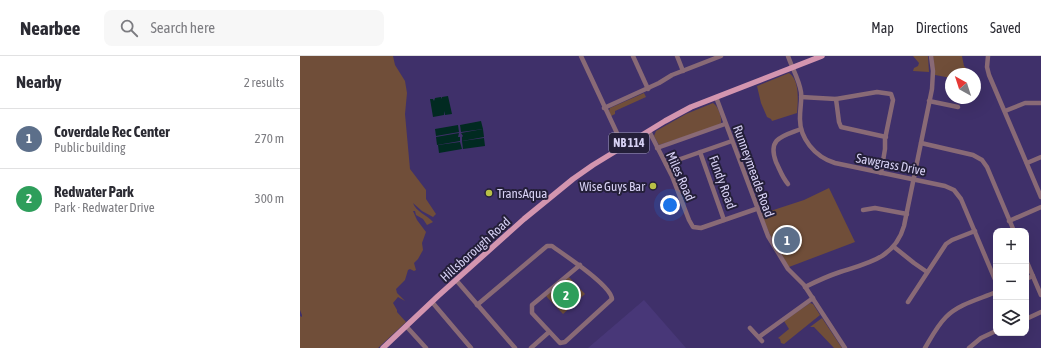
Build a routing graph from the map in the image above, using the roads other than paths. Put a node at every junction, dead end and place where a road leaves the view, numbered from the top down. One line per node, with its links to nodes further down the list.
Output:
1 (581, 56): 18 (street)
2 (633, 56): 11 (street)
3 (677, 56): 10 (street)
4 (721, 56): 10 (street)
5 (788, 56): 9 (street, Sawgrass Drive)
6 (822, 56): 9 (main road, Hillsborough Road / NB 114)
7 (931, 56): 15 (street)
8 (988, 56): 19 (street)
9 (792, 68): 12 (main road, Hillsborough Road / NB 114); 13 (street, Sawgrass Drive)
10 (683, 71): 11 (street)
11 (648, 89): 18 (street)
12 (716, 97): 20 (street, Runneymeade Road); 22 (main road, Hillsborough Road / NB 114)
13 (801, 97): 14 (street); 21 (street, Sawgrass Drive)
14 (836, 99): 23 (street); 23 (street)
15 (929, 101): 17 (street); 25 (street)
16 (1041, 103): 19 (street)
17 (958, 107)
18 (604, 108): 26 (street)
19 (1005, 111): 30 (street)
20 (726, 124): 24 (street, Runneymeade Road); 27 (street)
21 (801, 129): 32 (street, Sawgrass Drive); 34 (street)
22 (649, 131): 26 (main road, Hillsborough Road / NB 114); 27 (street, Miles Road)
23 (886, 137): 32 (street)
24 (732, 141): 28 (street); 37 (street, Runneymeade Road)
25 (921, 144): 33 (street); 41 (street)
26 (623, 146): 51 (main road, Hillsborough Road / NB 114)
27 (657, 148): 31 (street, Miles Road)
28 (700, 152): 31 (street); 40 (street, Fundy Road)
29 (1041, 157): 30 (street)
30 (1027, 163): 35 (street)
31 (666, 164): 40 (street, Miles Road)
32 (881, 173): 33 (street, Sawgrass Drive)
33 (914, 179): 39 (street); 43 (street, Sawgrass Drive)
34 (788, 184)
35 (1041, 197)
36 (1041, 207): 41 (street)
37 (756, 209): 40 (street); 52 (street, Runneymeade Road)
38 (863, 210): 39 (street)
39 (907, 214): 44 (street)
40 (724, 220)
41 (1009, 221): 42 (street)
42 (1012, 228)
43 (974, 231): 47 (street); 48 (street, Sawgrass Drive)
44 (894, 247): 47 (street); 52 (street)
45 (1028, 264): 49 (street)
46 (580, 265): 58 (street); 63 (street); 63 (street)
47 (928, 272): 57 (street)
48 (993, 275)
49 (1033, 276): 50 (street); 54 (street)
50 (1029, 278)
51 (456, 280): 56 (main road, Hillsborough Road / NB 114); 58 (street)
52 (805, 287): 55 (street, Runneymeade Road)
53 (993, 293): 73 (street)
54 (1041, 295)
55 (813, 298): 65 (street); 72 (street, Runneymeade Road)
56 (432, 302): 61 (main road, Hillsborough Road / NB 114); 69 (street)
57 (908, 302)
58 (477, 305): 70 (street)
59 (1041, 312): 60 (street)
60 (1029, 317)
61 (406, 326): 67 (main road, Hillsborough Road / NB 114); 68 (street)
62 (750, 328): 65 (street)
63 (549, 332): 71 (street)
64 (993, 332): 74 (street)
65 (759, 337): 66 (street)
66 (762, 342)
67 (383, 348)
68 (426, 348)
69 (471, 348)
70 (515, 348)
71 (530, 348)
72 (845, 348)
73 (925, 348)
74 (969, 348)

